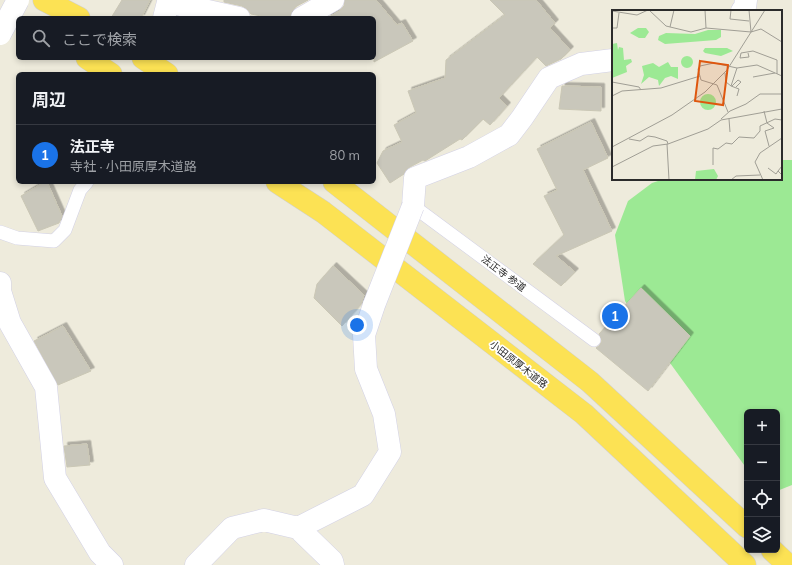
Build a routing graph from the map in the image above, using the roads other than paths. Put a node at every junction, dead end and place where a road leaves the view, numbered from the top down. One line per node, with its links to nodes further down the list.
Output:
1 (18, 0): 12 (street, bridge)
2 (44, 0): 7 (highway)
3 (333, 0): 10 (street)
4 (746, 0): 6 (street)
5 (0, 10): 11 (highway)
6 (743, 10)
7 (75, 16)
8 (164, 16): 9 (street)
9 (230, 16)
10 (305, 16)
11 (16, 19)
12 (0, 34)
13 (90, 60): 16 (highway)
14 (146, 60): 17 (highway)
15 (612, 60): 21 (street)
16 (109, 72)
17 (164, 72)
18 (85, 184): 22 (lane)
19 (280, 184): 31 (highway, 小田原厚木道路)
20 (337, 184): 25 (highway)
21 (413, 206): 24 (lane, 法正寺 参道); 26 (street, bridge)
22 (0, 232)
23 (0, 283): 28 (street)
24 (594, 340)
25 (744, 524)
26 (298, 528): 29 (street); 30 (street)
27 (775, 553): 32 (highway)
28 (112, 565)
29 (196, 565)
30 (333, 565)
31 (745, 565)
32 (788, 565)

